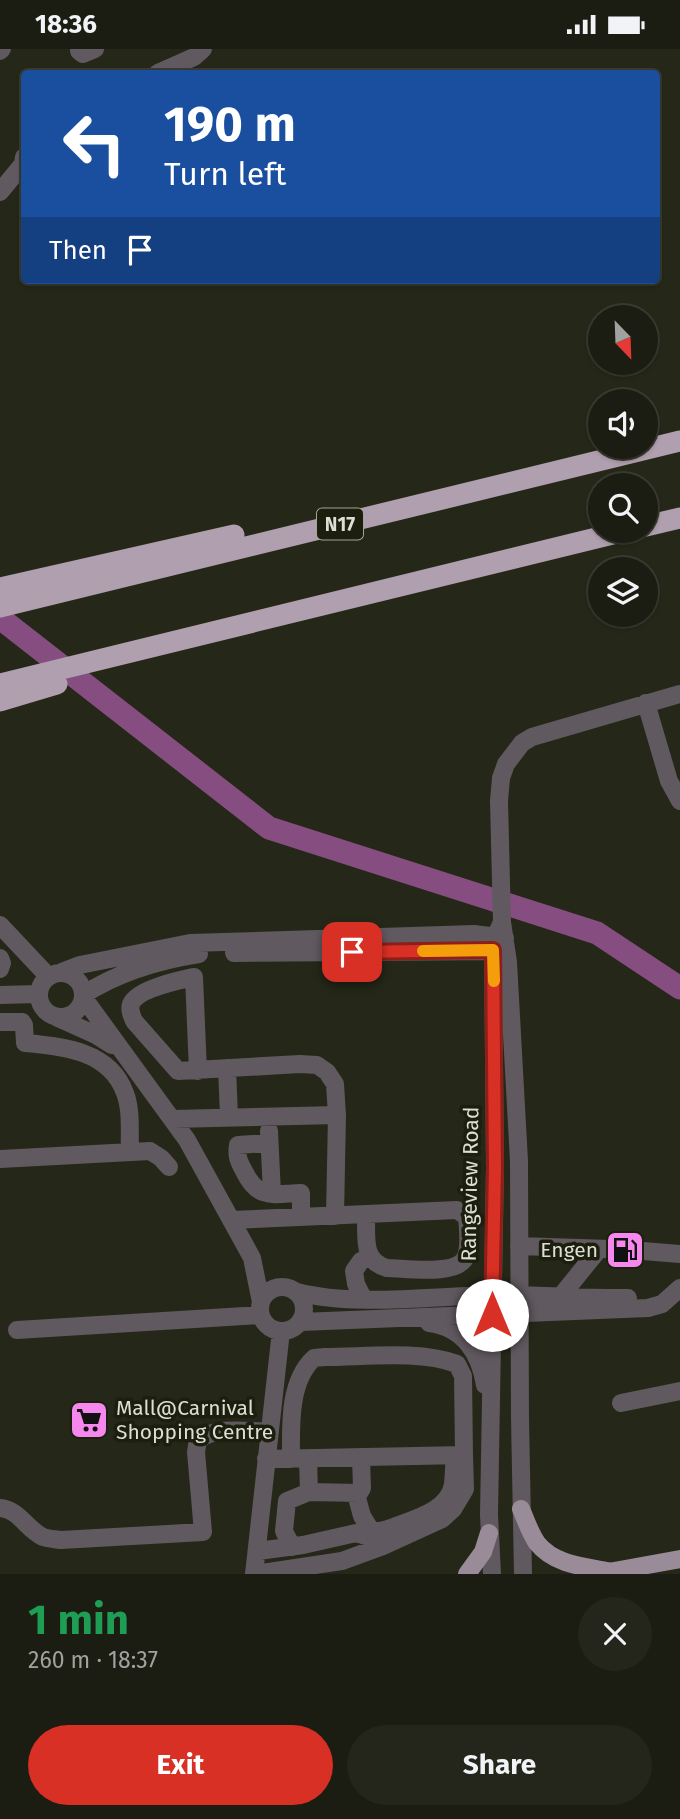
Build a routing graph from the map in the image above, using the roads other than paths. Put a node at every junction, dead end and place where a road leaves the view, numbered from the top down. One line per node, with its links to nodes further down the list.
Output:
1 (203, 49): 2 (street)
2 (165, 70)
3 (21, 166): 4 (street)
4 (0, 192)
5 (680, 436): 6 (highway)
6 (658, 441)
7 (680, 441): 13 (highway, N17)
8 (588, 456): 12 (highway)
9 (680, 518): 10 (highway)
10 (658, 523)
11 (588, 540): 14 (highway)
12 (0, 588)
13 (0, 607)
14 (43, 681): 15 (highway); 17 (highway)
15 (0, 684)
16 (680, 694): 18 (street)
17 (0, 701)
18 (646, 703): 19 (street); 21 (street, Rangeview Road)
19 (680, 801)
20 (0, 925): 24 (street)
21 (501, 934): 24 (street); 25 (street); 48 (street, Rangeview Road); 55 (street, Rangeview Road)
22 (0, 958): 23 (street)
23 (0, 969)
24 (55, 974): 26 (street); 28 (street)
25 (119, 976): 28 (street); 30 (street)
26 (38, 994): 27 (street); 29 (street)
27 (0, 995)
28 (83, 996): 29 (street); 30 (street)
29 (55, 1017): 32 (street)
30 (99, 1020): 32 (street)
31 (0, 1022): 40 (street)
32 (120, 1051): 38 (street)
33 (227, 1068): 34 (street); 35 (street); 36 (street)
34 (198, 1071): 34 (street)
35 (337, 1115): 37 (street); 45 (street)
36 (229, 1116): 37 (street); 38 (street)
37 (269, 1117): 39 (street)
38 (173, 1119): 47 (street)
39 (269, 1143): 43 (street); 43 (street)
40 (130, 1152): 41 (street); 42 (street)
41 (0, 1159)
42 (169, 1167)
43 (272, 1194): 46 (street)
44 (366, 1214): 45 (street); 51 (street); 51 (street)
45 (335, 1216): 46 (street)
46 (301, 1217): 47 (street)
47 (231, 1220): 52 (street)
48 (519, 1246): 54 (street, Rangeview Road); 56 (street)
49 (643, 1251): 50 (street)
50 (680, 1254)
51 (370, 1257): 58 (street)
52 (251, 1258): 53 (street); 59 (street)
53 (290, 1289): 58 (street); 59 (street); 63 (street)
54 (519, 1294): 55 (street); 56 (street); 60 (street, Rangeview Road)
55 (492, 1295): 58 (street); 61 (street, Rangeview Road)
56 (561, 1296): 57 (street)
57 (675, 1296): 60 (street)
58 (363, 1298)
59 (261, 1308): 63 (street); 64 (street)
60 (519, 1314): 61 (street); 75 (street, Rangeview Road)
61 (492, 1315): 62 (street); 67 (street, Rangeview Road)
62 (399, 1318): 63 (street); 67 (street)
63 (291, 1328): 68 (street); 71 (street)
64 (18, 1330)
65 (680, 1391): 66 (street)
66 (621, 1403)
67 (491, 1423): 77 (street, Rangeview Road)
68 (269, 1432): 71 (street); 74 (street)
69 (460, 1455): 70 (street); 71 (street); 76 (street)
70 (361, 1457): 71 (street); 73 (street)
71 (285, 1459): 72 (street); 80 (street)
72 (309, 1492): 73 (street); 79 (street)
73 (356, 1494): 76 (street)
74 (0, 1508)
75 (521, 1509): 83 (main road); 86 (street, Rangeview Road)
76 (443, 1510): 78 (street)
77 (489, 1533): 84 (main road); 85 (street, Rangeview Road)
78 (399, 1539): 79 (street); 82 (street)
79 (292, 1546): 80 (street)
80 (263, 1551): 82 (street)
81 (680, 1559): 83 (main road)
82 (259, 1573)
83 (606, 1573)
84 (467, 1574)
85 (492, 1574)
86 (523, 1574)

